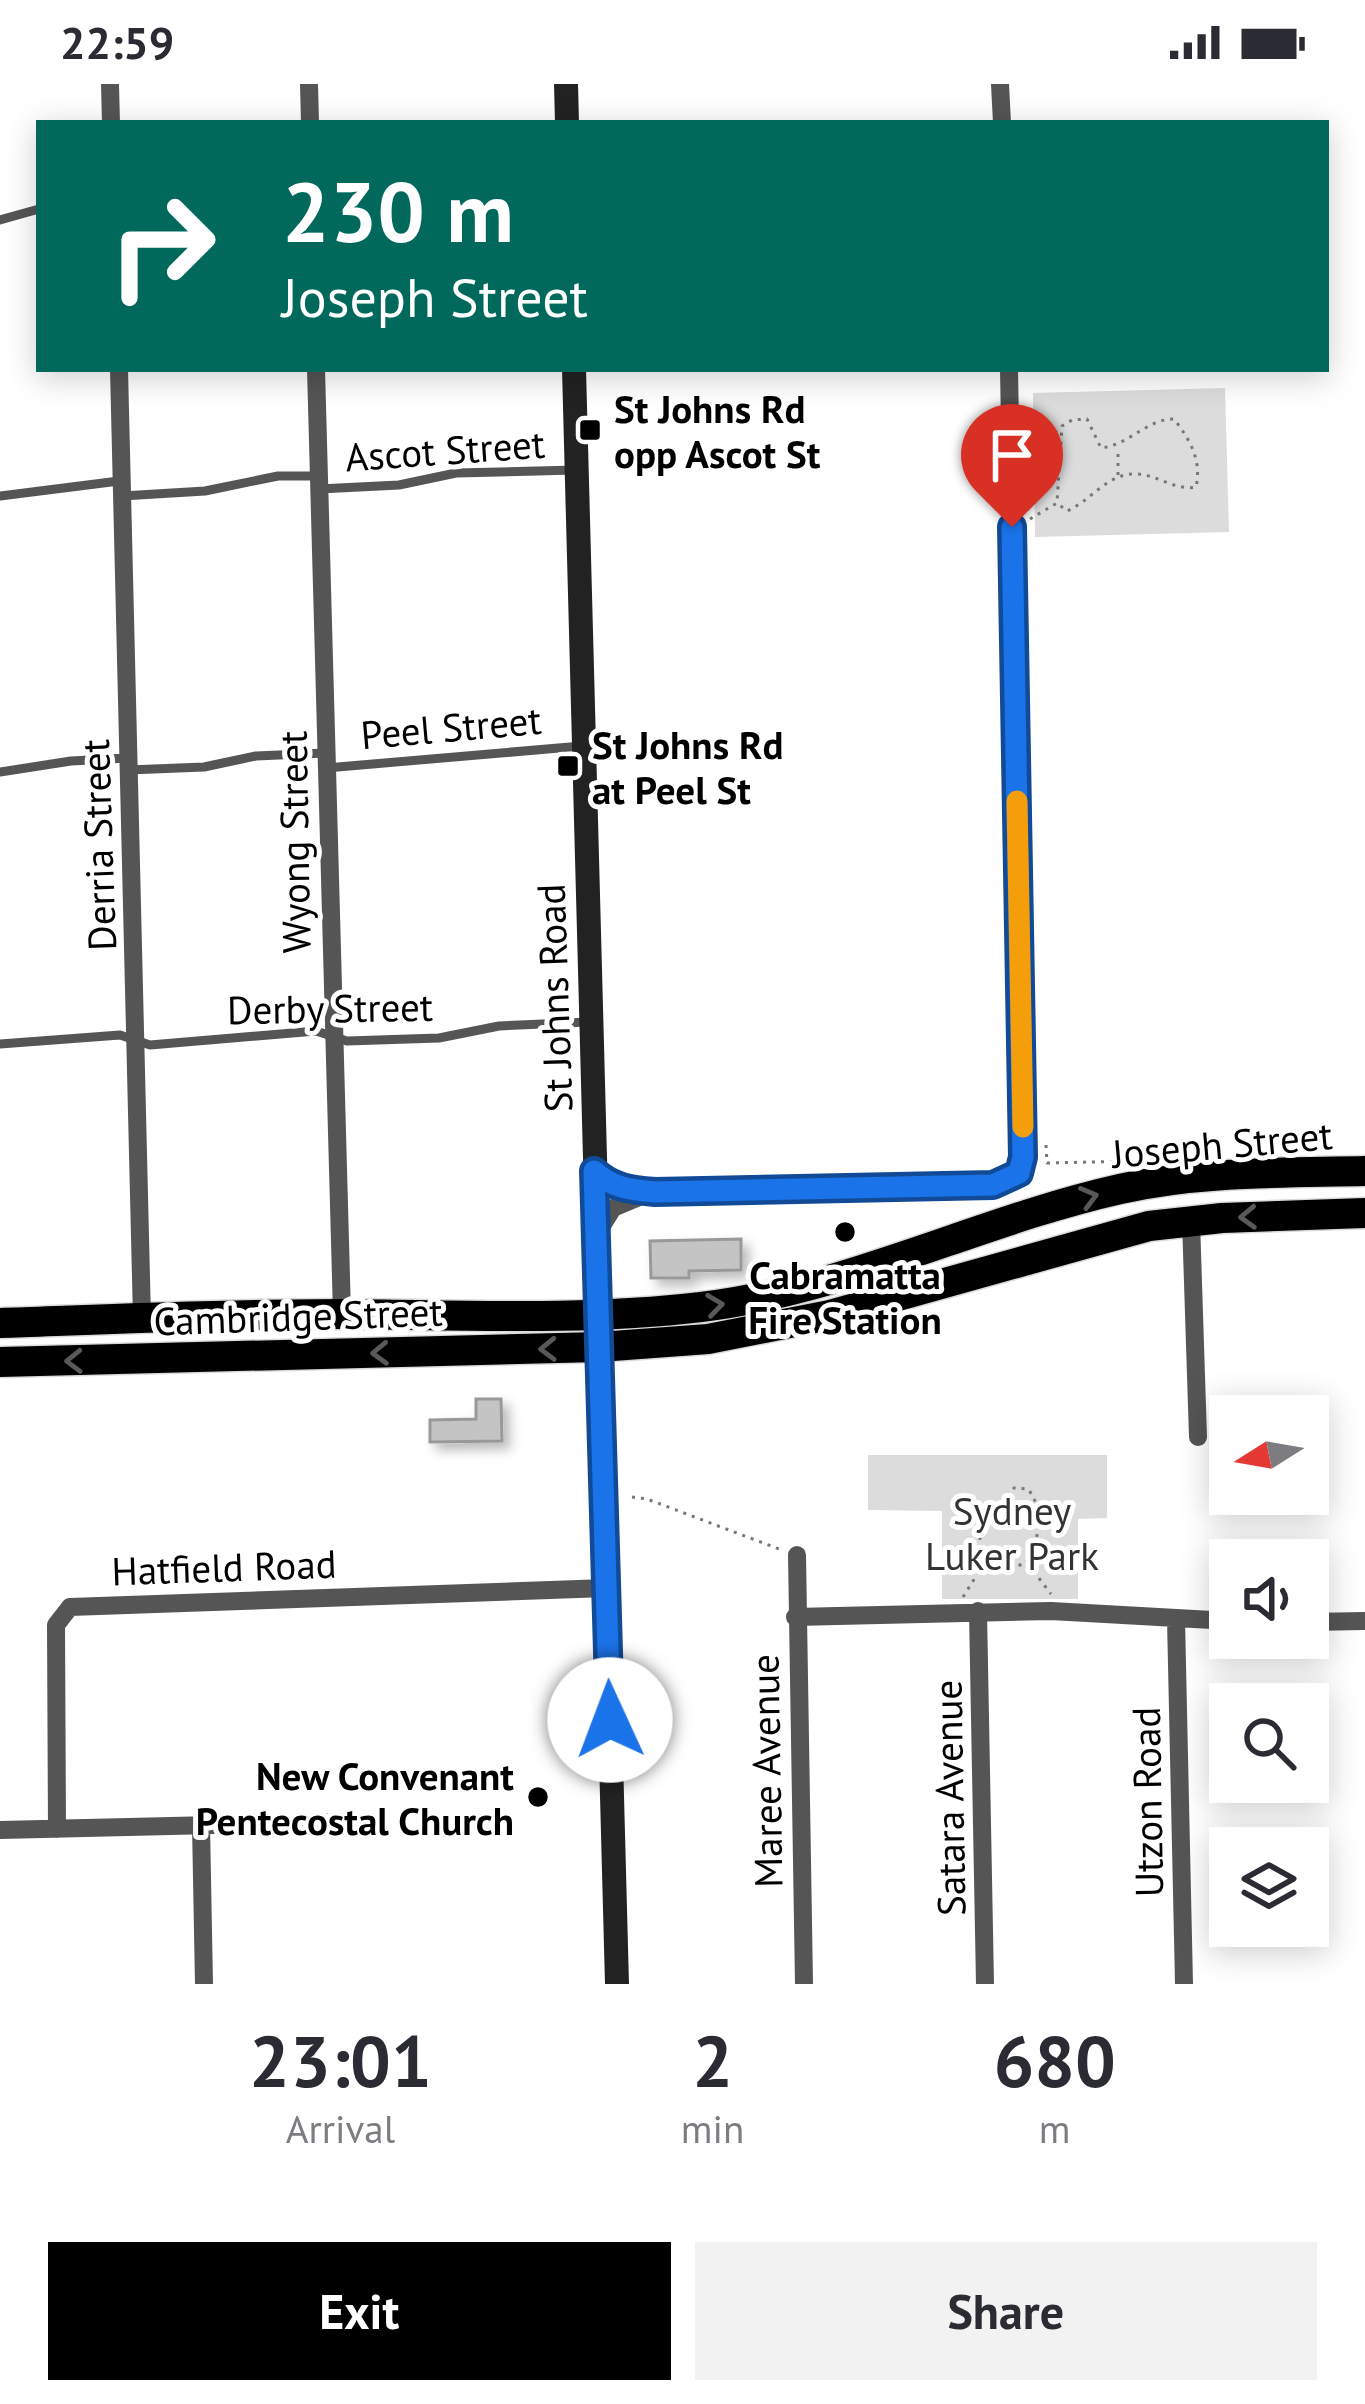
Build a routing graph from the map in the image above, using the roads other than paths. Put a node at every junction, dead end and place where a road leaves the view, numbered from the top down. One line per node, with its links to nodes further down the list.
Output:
1 (110, 84): 5 (street)
2 (309, 84): 6 (street)
3 (566, 84): 7 (main road)
4 (1000, 84): 8 (street)
5 (111, 120)
6 (310, 120)
7 (567, 120)
8 (1001, 120)
9 (36, 210): 10 (lane)
10 (0, 220)
11 (119, 372): 17 (street, Derria Street)
12 (316, 372): 16 (street, Wyong Street)
13 (574, 372): 15 (main road, St Johns Road)
14 (1009, 372): 29 (street)
15 (576, 470): 16 (lane, Ascot Street); 19 (main road, St Johns Road)
16 (318, 482): 17 (lane, Ascot Street); 20 (street, Wyong Street)
17 (122, 488): 18 (lane, Ascot Street); 21 (street, Derria Street)
18 (0, 496)
19 (582, 746): 20 (lane, Peel Street); 23 (main road, St Johns Road)
20 (326, 760): 21 (lane, Peel Street); 24 (street, Wyong Street)
21 (128, 764): 22 (lane, Peel Street); 25 (street, Derria Street)
22 (0, 772)
23 (592, 1022): 24 (lane, Derby Street); 27 (main road, St Johns Road)
24 (332, 1036): 25 (lane, Derby Street); 34 (street, Wyong Street)
25 (137, 1040): 26 (lane, Derby Street); 35 (street, Derria Street)
26 (0, 1044)
27 (594, 1171): 29 (street); 32 (main road, St Johns Road)
28 (1365, 1171): 33 (highway, Joseph Street, one-way to 28)
29 (655, 1192): 32 (street)
30 (1365, 1213): 31 (highway, Joseph Street, one-way to 31)
31 (1191, 1221): 37 (highway, Joseph Street); 39 (street)
32 (596, 1235): 33 (main road, St Johns Road)
33 (598, 1313): 34 (highway, Cambridge Street); 37 (main road, St Johns Road)
34 (342, 1314): 35 (highway, Cambridge Street)
35 (142, 1319): 36 (highway, Cambridge Street)
36 (0, 1323)
37 (599, 1347): 38 (highway, Cambridge Street, one-way to 38); 41 (main road, St Johns Road)
38 (0, 1362)
39 (1198, 1437)
40 (797, 1556): 43 (street, Maree Avenue)
41 (606, 1588): 50 (street, Hatfield Road); 53 (main road, St Johns Road)
42 (969, 1612): 43 (street); 44 (street); 55 (street, Satara Avenue)
43 (795, 1617): 54 (street, Maree Avenue)
44 (1176, 1619): 45 (street); 56 (street, Utzon Road)
45 (1209, 1620)
46 (1365, 1621): 47 (street)
47 (1329, 1622)
48 (380, 1821): 49 (street)
49 (201, 1825): 50 (street); 52 (street)
50 (57, 1829): 51 (street)
51 (0, 1830)
52 (204, 1984)
53 (617, 1984)
54 (804, 1984)
55 (985, 1984)
56 (1184, 1984)

